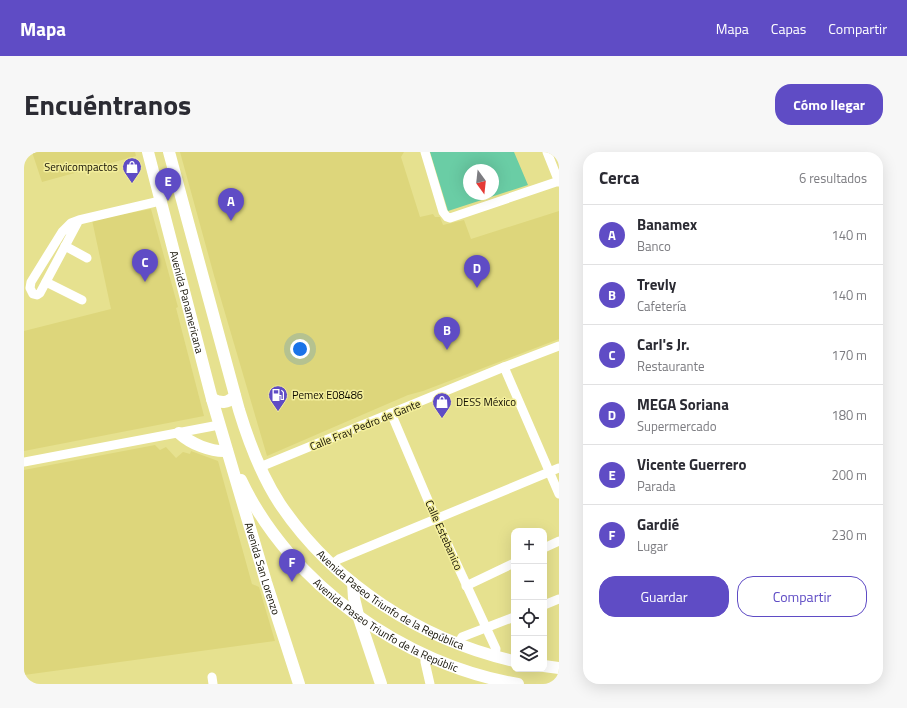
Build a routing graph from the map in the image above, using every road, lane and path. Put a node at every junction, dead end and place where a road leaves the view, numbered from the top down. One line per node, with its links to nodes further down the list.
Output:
1 (148, 152): 6 (main road, Avenida Panamericana)
2 (169, 152): 14 (main road, Avenida Panamericana)
3 (425, 152): 5 (street)
4 (547, 152): 5 (street)
5 (559, 181)
6 (160, 201): 7 (street); 15 (main road, Avenida Panamericana)
7 (79, 220): 8 (street); 10 (street)
8 (65, 246): 9 (street); 10 (street)
9 (87, 258)
10 (46, 282): 11 (street)
11 (82, 300)
12 (559, 346): 13 (street, Calle Fray Pedro de Gante)
13 (504, 367): 16 (street, Calle Fray Pedro de Gante); 24 (street)
14 (235, 396): 15 (main road); 18 (main road, Avenida Panamericana)
15 (212, 399): 17 (main road, Avenida Panamericana)
16 (391, 413): 22 (street, Calle Fray Pedro de Gante); 26 (street, Calle Estebanico)
17 (219, 425): 19 (street); 20 (main road, Avenida Panamericana)
18 (244, 426): 22 (main road, Avenida Paseo Triunfo de la República)
19 (179, 433): 20 (main road); 21 (street)
20 (228, 452): 35 (main road, Avenida Paseo Triunfo de la Repúblic); 44 (main road, Avenida San Lorenzo)
21 (24, 462)
22 (260, 467): 29 (main road, Avenida Paseo Triunfo de la República)
23 (559, 468): 24 (street)
24 (550, 472): 25 (street); 26 (street)
25 (559, 494)
26 (436, 519): 29 (street); 32 (street, Calle Estebanico)
27 (559, 541): 28 (street)
28 (547, 547)
29 (331, 564): 31 (main road, Avenida Paseo Triunfo de la República)
30 (512, 564): 32 (street)
31 (353, 583): 35 (main road); 38 (main road, Avenida Paseo Triunfo de la República)
32 (466, 586): 37 (street, Calle Estebanico)
33 (559, 599): 34 (street)
34 (547, 604)
35 (358, 615): 39 (main road, Avenida Paseo Triunfo de la Repúblic); 45 (main road)
36 (511, 618): 37 (street)
37 (486, 628): 38 (street); 40 (street, Calle Estebanico)
38 (458, 644): 40 (main road, Avenida Paseo Triunfo de la República)
39 (425, 655): 46 (street); 47 (main road, Avenida Paseo Triunfo de la Repúblic)
40 (495, 657): 41 (main road, Avenida Paseo Triunfo de la República)
41 (511, 661)
42 (547, 666): 43 (main road)
43 (559, 668)
44 (299, 684)
45 (381, 684)
46 (430, 684)
47 (518, 684)

